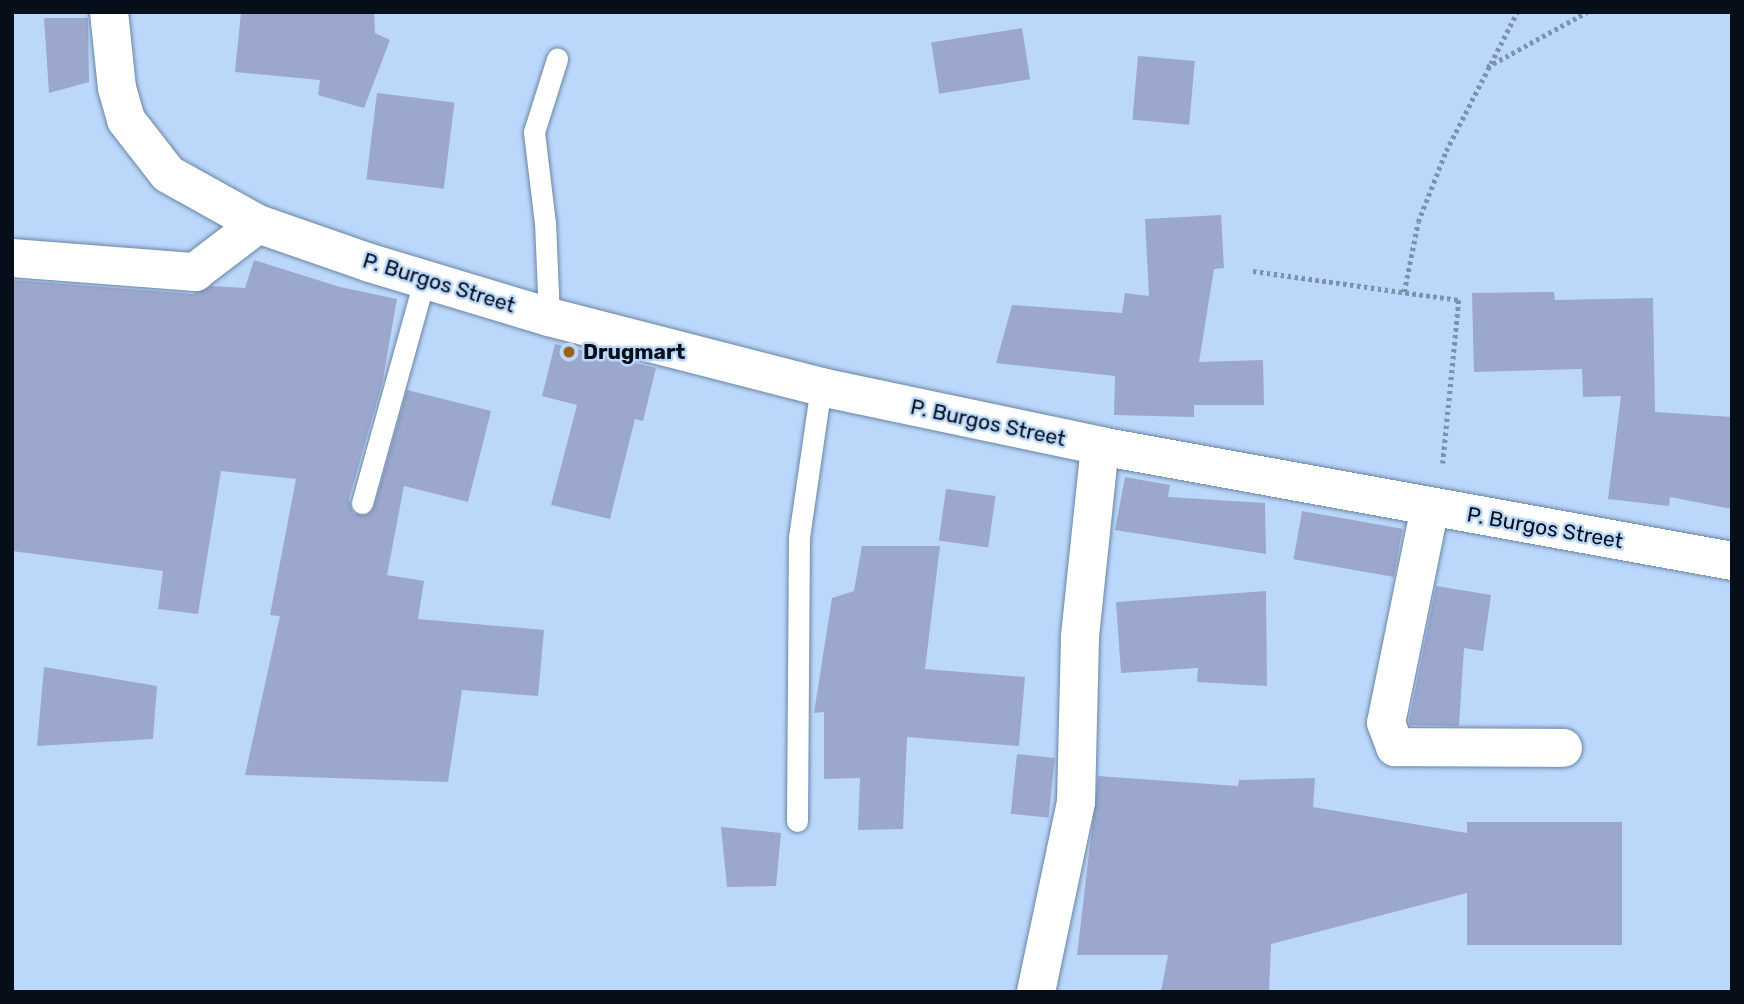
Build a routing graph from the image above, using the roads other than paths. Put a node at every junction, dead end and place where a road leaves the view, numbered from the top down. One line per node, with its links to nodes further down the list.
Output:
1 (109, 12): 3 (street, P. Burgos Street)
2 (557, 59): 6 (lane)
3 (258, 224): 4 (street); 5 (street, P. Burgos Street)
4 (12, 258)
5 (425, 278): 6 (street, P. Burgos Street); 9 (lane)
6 (549, 317): 7 (street, P. Burgos Street)
7 (821, 387): 8 (street, P. Burgos Street); 13 (lane)
8 (1100, 446): 10 (street, P. Burgos Street); 14 (street)
9 (362, 503)
10 (1434, 508): 11 (street, P. Burgos Street); 12 (street)
11 (1732, 561)
12 (1563, 748)
13 (797, 821)
14 (1035, 992)

